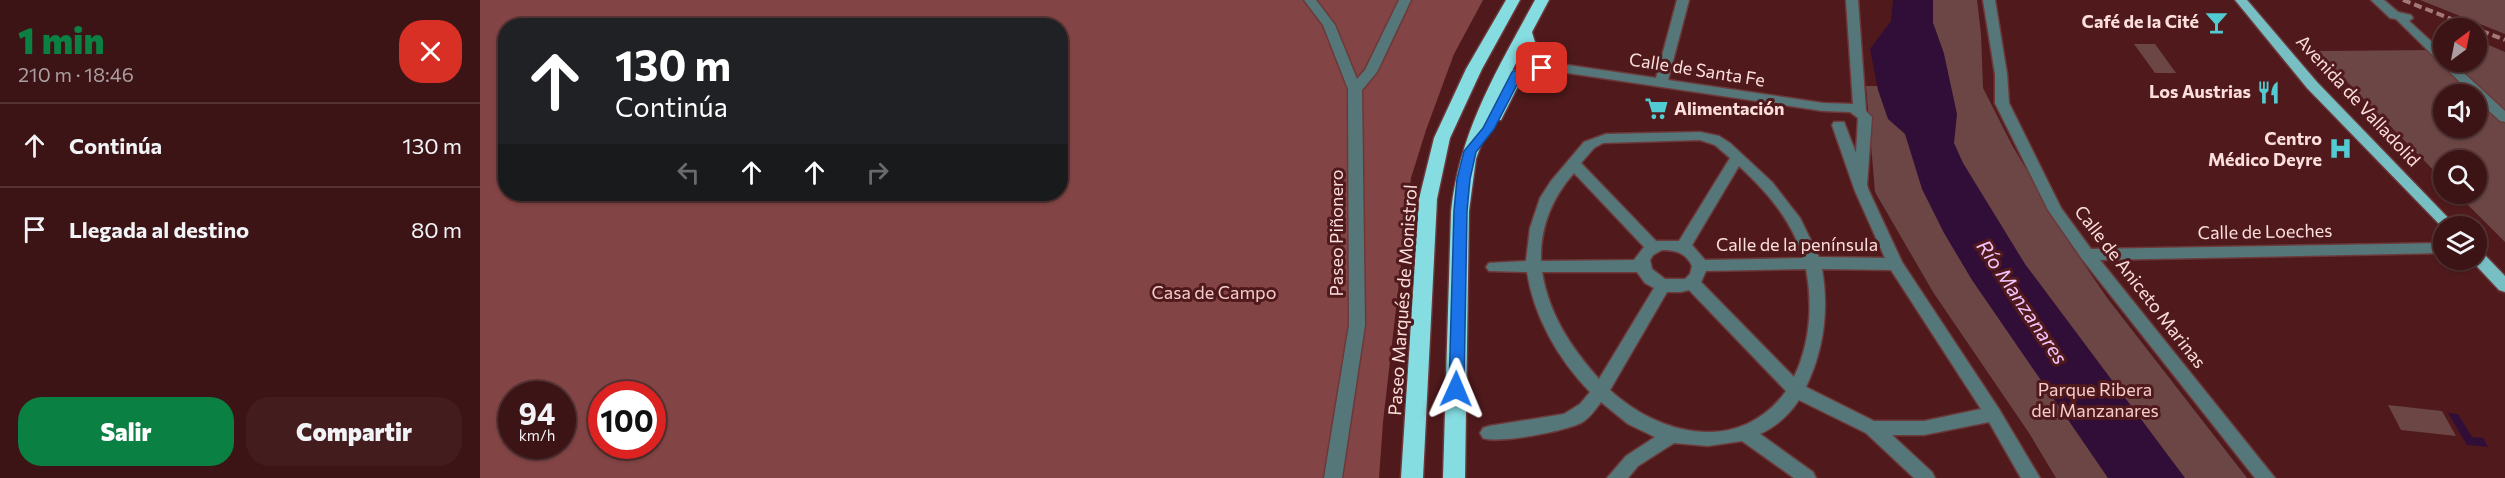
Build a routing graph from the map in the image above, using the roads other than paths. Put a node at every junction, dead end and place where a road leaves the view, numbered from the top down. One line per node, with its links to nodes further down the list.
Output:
1 (1310, 0): 15 (street)
2 (1405, 0): 15 (street)
3 (1513, 0): 47 (highway, Paseo Marqués de Monistrol)
4 (1542, 0): 10 (highway)
5 (1683, 0): 14 (street)
6 (1852, 0): 17 (street)
7 (1989, 0): 28 (street, Calle de Aniceto Marinas)
8 (2241, 0): 24 (main road, Avenida de Valladolid)
9 (2377, 0): 11 (street)
10 (1525, 32): 12 (highway); 20 (highway)
11 (2433, 51)
12 (1554, 67): 14 (street, Calle de Santa Fe); 20 (highway)
13 (2456, 72): 18 (street)
14 (1661, 83): 16 (street, Calle de Santa Fe)
15 (1355, 89): 46 (street, Paseo Piñonero)
16 (1835, 109): 17 (street, Calle de Santa Fe); 19 (street)
17 (1861, 118): 19 (street); 23 (street)
18 (2505, 118)
19 (1839, 125): 23 (street)
20 (1470, 151): 48 (highway)
21 (1737, 157): 22 (street); 26 (street); 29 (street)
22 (1574, 164): 25 (street); 34 (street)
23 (1862, 191): 30 (street)
24 (2439, 216)
25 (1653, 247): 26 (street); 31 (street)
26 (1683, 247): 32 (street)
27 (2433, 248): 28 (street, Calle de Loeches)
28 (2087, 255): 53 (street, Calle de Aniceto Marinas)
29 (1813, 263): 30 (street, Calle de la península); 32 (street, Calle de la península); 39 (street)
30 (1895, 264): 41 (street)
31 (1642, 266): 34 (street); 37 (street)
32 (1700, 266): 36 (street)
33 (1494, 267): 34 (street)
34 (1533, 267): 40 (street)
35 (2487, 267): 38 (main road)
36 (1692, 283): 37 (street); 39 (street)
37 (1663, 285): 40 (street)
38 (2505, 286)
39 (1796, 390): 42 (street); 44 (street)
40 (1600, 391): 43 (street); 45 (street)
41 (1993, 414): 42 (street); 52 (street)
42 (1872, 428): 51 (street)
43 (1490, 433)
44 (1743, 433): 45 (street); 50 (street)
45 (1672, 435): 49 (street)
46 (1333, 478)
47 (1412, 478)
48 (1454, 478)
49 (1616, 478)
50 (1807, 478)
51 (1926, 478)
52 (2031, 478)
53 (2266, 478)

